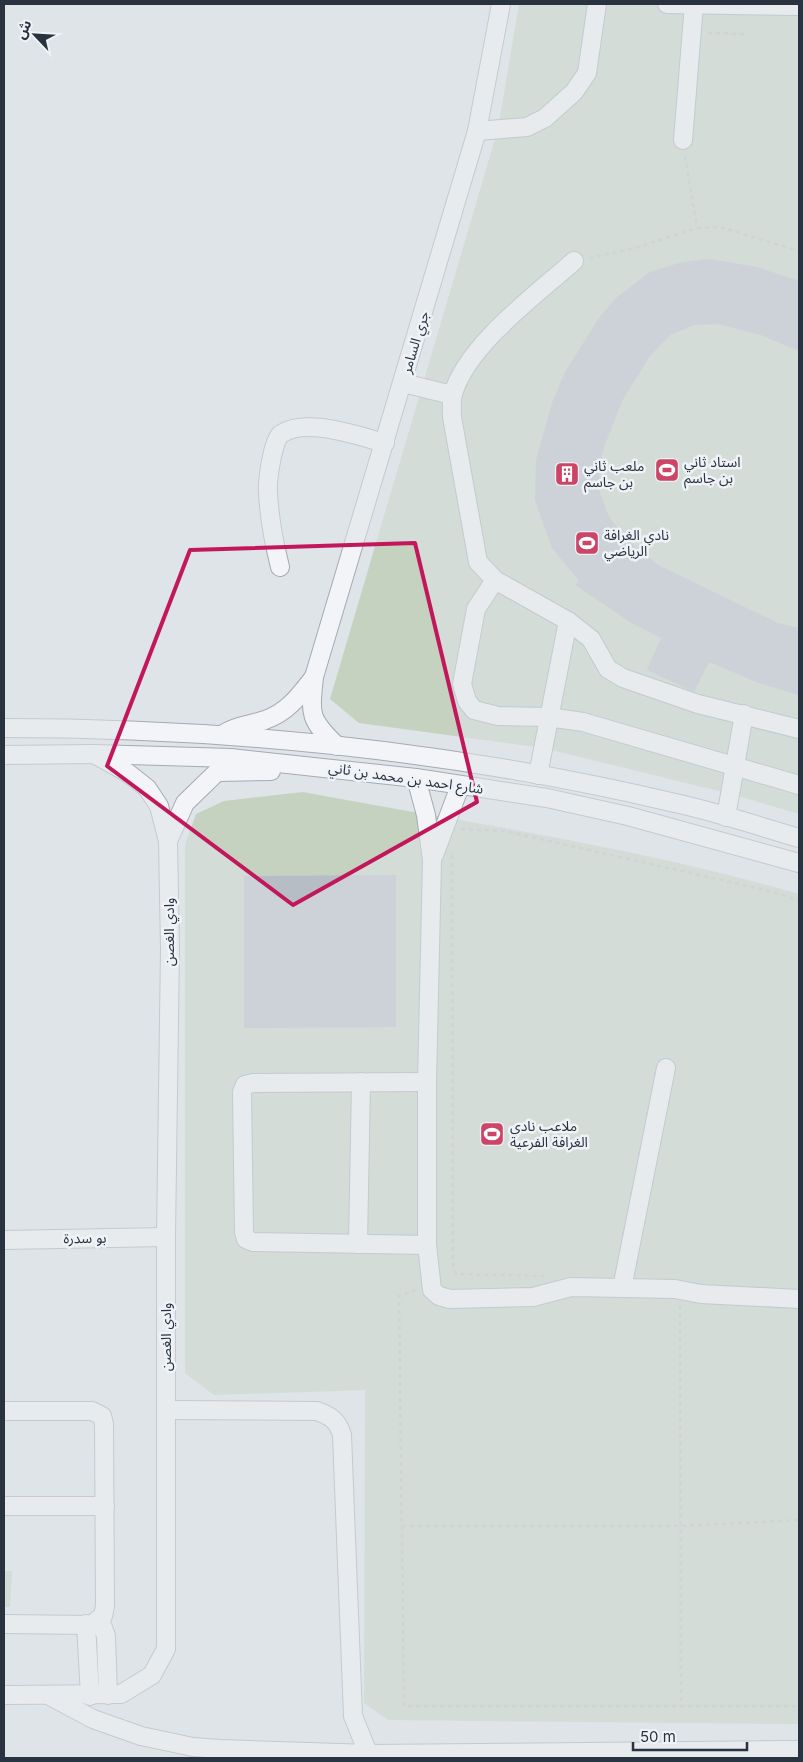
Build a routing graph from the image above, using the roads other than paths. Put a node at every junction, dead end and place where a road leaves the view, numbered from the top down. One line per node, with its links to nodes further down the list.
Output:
1 (501, 4): 6 (street, جري السامر)
2 (597, 4): 6 (street)
3 (667, 4): 4 (street)
4 (694, 4): 5 (street); 7 (street)
5 (799, 6)
6 (478, 131): 9 (street, جري السامر)
7 (683, 140)
8 (574, 261): 10 (street)
9 (403, 383): 10 (street); 11 (street, جري السامر)
10 (452, 395): 13 (street)
11 (385, 443): 12 (street); 15 (street, جري السامر)
12 (280, 567)
13 (495, 580): 14 (street); 17 (street)
14 (568, 621): 16 (street); 17 (street)
15 (314, 677): 20 (street, جري السامر); 21 (street, جري السامر)
16 (744, 714): 19 (street); 24 (street)
17 (548, 717): 24 (street); 26 (street)
18 (4, 728): 20 (street, شارع احمد بن محمد بن ثاني)
19 (799, 729)
20 (221, 735): 21 (street, شارع احمد بن محمد بن ثاني)
21 (337, 746): 26 (street, شارع احمد بن محمد بن ثاني)
22 (94, 754): 23 (street, شارع احمد بن محمد بن ثاني); 25 (street, شارع احمد بن محمد بن ثاني); 32 (street, وادي الغصن)
23 (4, 755)
24 (736, 767): 28 (street); 30 (street)
25 (336, 768): 27 (street, شارع احمد بن محمد بن ثاني); 32 (street, وادي الغصن)
26 (538, 775): 30 (street, شارع احمد بن محمد بن ثاني)
27 (416, 778): 29 (street, شارع احمد بن محمد بن ثاني); 33 (street)
28 (799, 785)
29 (460, 786): 33 (street); 34 (street, شارع احمد بن محمد بن ثاني)
30 (726, 816): 31 (street, شارع احمد بن محمد بن ثاني)
31 (799, 838)
32 (168, 841): 38 (street, وادي الغصن)
33 (432, 860): 37 (street)
34 (799, 863)
35 (666, 1068): 42 (street)
36 (361, 1082): 37 (street); 40 (street); 40 (street)
37 (427, 1082): 41 (street)
38 (166, 1237): 39 (street, بو سدرة); 44 (street, وادي الغصن)
39 (4, 1240)
40 (358, 1244): 41 (street)
41 (428, 1245): 42 (street)
42 (622, 1288): 43 (street)
43 (799, 1299)
44 (166, 1410): 52 (street, وادي الغصن); 55 (street)
45 (4, 1411): 47 (street)
46 (4, 1506): 47 (street)
47 (104, 1506): 48 (street)
48 (93, 1622): 49 (street); 52 (street)
49 (4, 1624)
50 (4, 1694): 51 (street, وادي الغصن)
51 (47, 1695): 52 (street, وادي الغصن); 55 (street)
52 (99, 1695)
53 (799, 1750): 54 (street)
54 (690, 1754): 55 (street)
55 (370, 1756)

